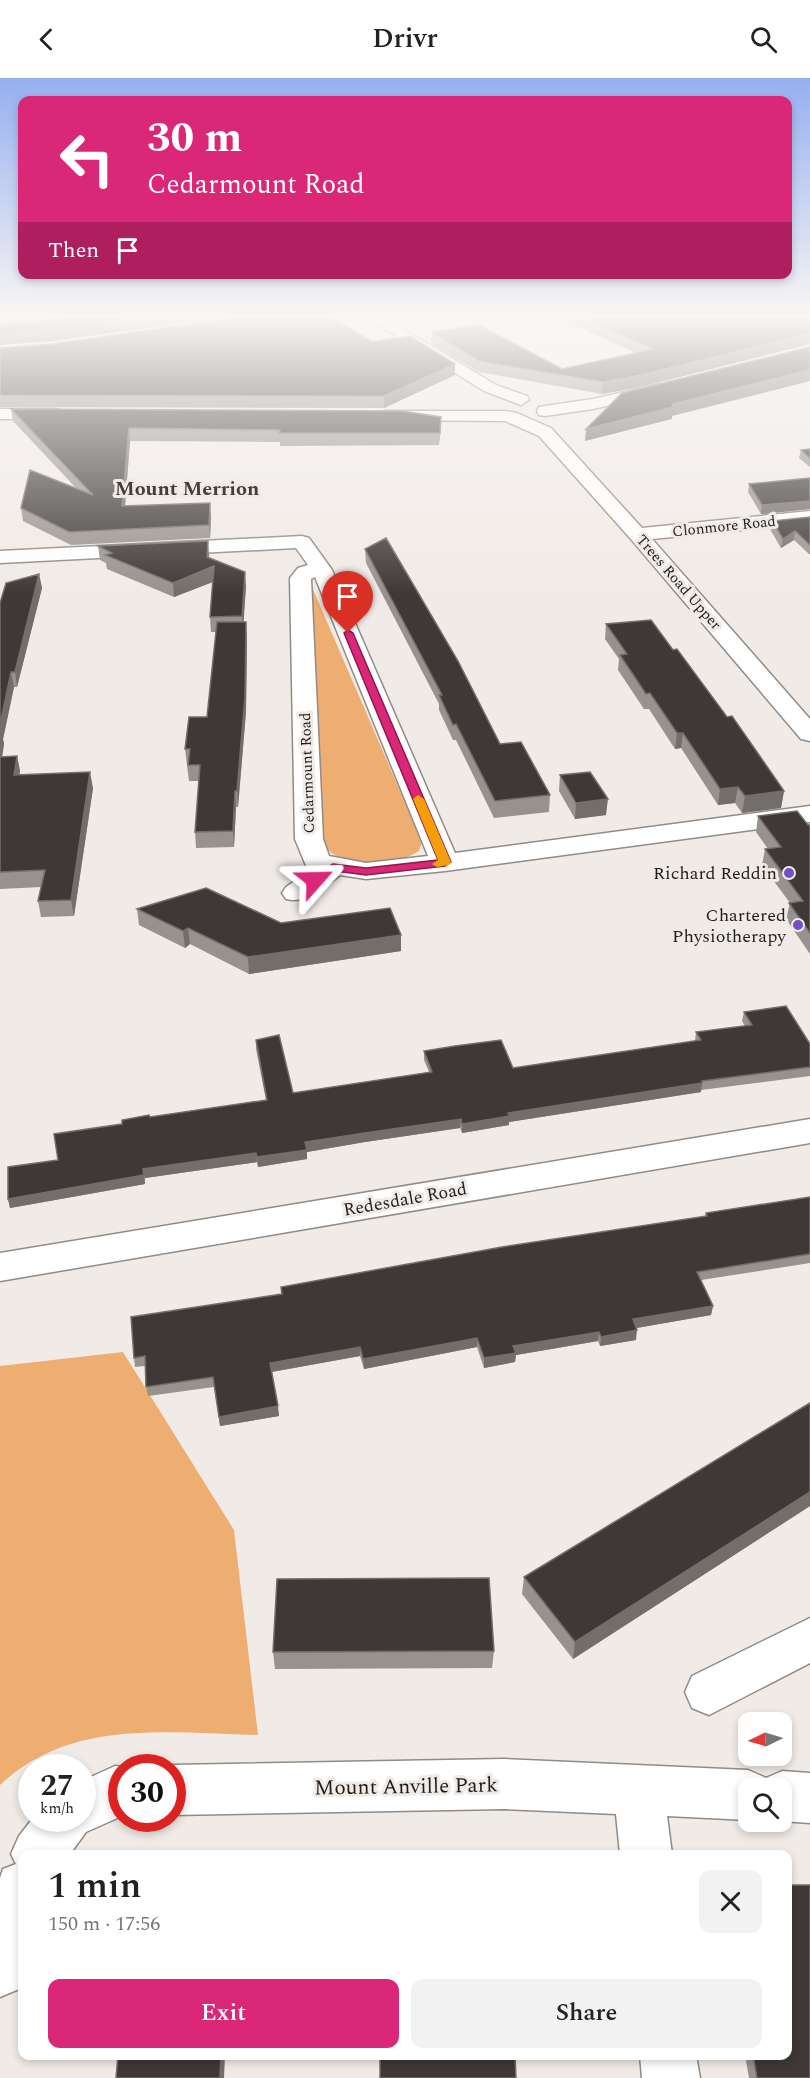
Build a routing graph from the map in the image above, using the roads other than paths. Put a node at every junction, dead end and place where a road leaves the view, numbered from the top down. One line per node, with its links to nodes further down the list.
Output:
1 (493, 407): 8 (street)
2 (506, 407): 7 (street)
3 (532, 407): 7 (street)
4 (578, 407): 7 (street)
5 (0, 414): 6 (street)
6 (75, 414)
7 (543, 415): 10 (street, Trees Road Upper)
8 (373, 416)
9 (810, 517): 10 (street, Clonmore Road)
10 (637, 534): 13 (street, Trees Road Upper)
11 (0, 557): 12 (street)
12 (322, 570): 15 (street); 16 (street, Cedarmount Road)
13 (810, 734)
14 (810, 814): 15 (street)
15 (445, 862): 16 (street)
16 (333, 867): 17 (street)
17 (297, 893)
18 (810, 1131): 19 (street, Redesdale Road)
19 (0, 1267)
20 (810, 1639): 21 (street)
21 (709, 1692)
22 (186, 1790): 23 (street, Mount Anville Park)
23 (639, 1790): 24 (street, Mount Anville Park); 29 (street)
24 (738, 1795)
25 (792, 1797): 26 (street)
26 (810, 1798)
27 (55, 1832): 28 (street)
28 (40, 1850)
29 (646, 1850)
30 (18, 1900): 31 (street)
31 (0, 1970)
32 (669, 2060): 33 (street)
33 (671, 2078)

